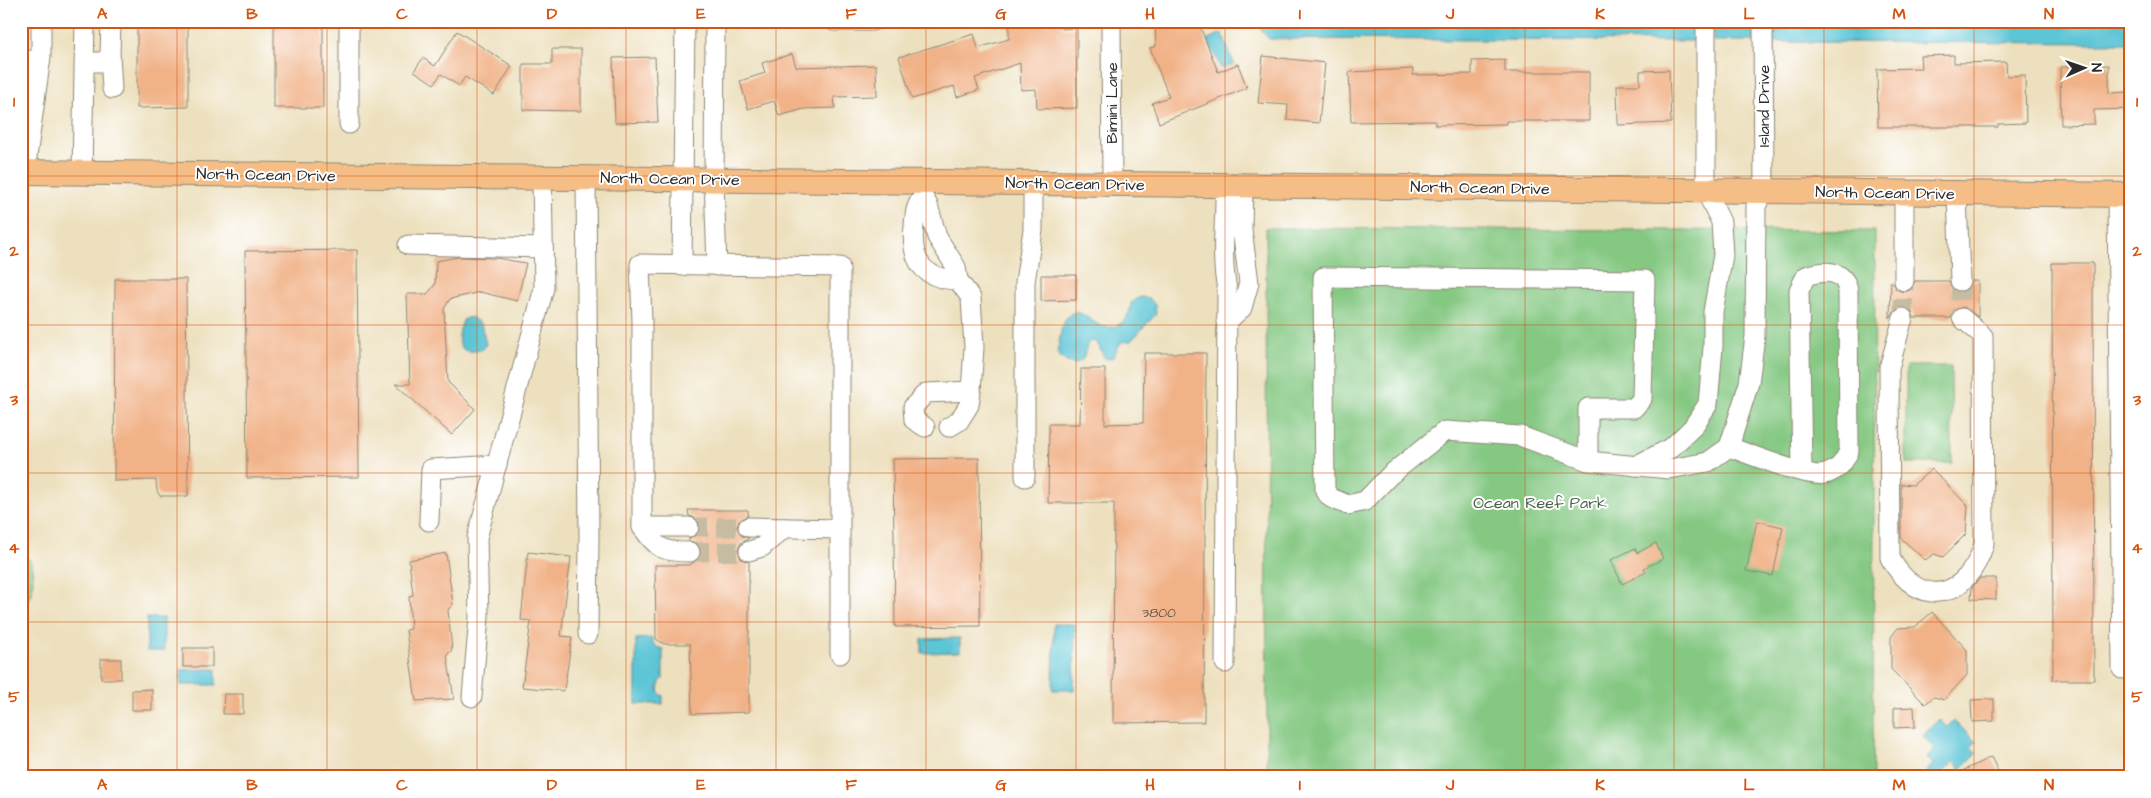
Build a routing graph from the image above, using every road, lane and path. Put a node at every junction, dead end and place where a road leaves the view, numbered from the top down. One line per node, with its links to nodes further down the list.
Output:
1 (41, 21): 14 (street)
2 (85, 21): 15 (street)
3 (111, 21): 12 (street)
4 (349, 21): 17 (street)
5 (685, 21): 22 (street)
6 (715, 21): 23 (street)
7 (834, 21): 8 (street)
8 (872, 21)
9 (1112, 21): 25 (street, Bimini Lane)
10 (1706, 21): 28 (street)
11 (1764, 21): 29 (street, Island Drive)
12 (110, 55): 15 (street); 16 (street)
13 (21, 59): 14 (street)
14 (40, 62): 18 (street)
15 (86, 62): 19 (street)
16 (112, 89)
17 (349, 124)
18 (23, 172): 19 (main road, North Ocean Drive)
19 (82, 172): 20 (main road, North Ocean Drive)
20 (542, 178): 21 (main road, North Ocean Drive); 35 (street)
21 (586, 178): 22 (main road, North Ocean Drive); 61 (street)
22 (684, 180): 23 (main road, North Ocean Drive); 37 (street)
23 (714, 180): 27 (main road, North Ocean Drive); 38 (street)
24 (1033, 183): 25 (main road, North Ocean Drive); 27 (main road, North Ocean Drive); 52 (street)
25 (1112, 184): 26 (main road, North Ocean Drive)
26 (1234, 186): 28 (main road, North Ocean Drive); 63 (street)
27 (923, 190): 33 (street); 36 (street)
28 (1706, 190): 29 (main road, North Ocean Drive); 50 (street)
29 (1764, 191): 30 (main road, North Ocean Drive); 47 (street, Island Drive)
30 (1904, 193): 31 (main road, North Ocean Drive); 40 (street)
31 (1957, 193): 32 (main road, North Ocean Drive); 41 (street)
32 (2123, 195): 64 (street)
33 (937, 237): 36 (street); 39 (street)
34 (408, 245): 35 (street)
35 (543, 248): 49 (street)
36 (915, 251): 39 (street)
37 (682, 266): 38 (street); 54 (street)
38 (717, 266): 58 (street)
39 (958, 280): 44 (street)
40 (1904, 281)
41 (1960, 281)
42 (1903, 318): 43 (street)
43 (1962, 318)
44 (972, 391): 45 (street); 46 (street)
45 (925, 427)
46 (949, 427)
47 (1729, 447): 50 (street); 51 (street)
48 (1588, 461): 48 (street); 50 (street)
49 (497, 465): 53 (street); 65 (street)
50 (1635, 466)
51 (1802, 472): 51 (street)
52 (1025, 477)
53 (429, 521)
54 (642, 527): 55 (street); 60 (street)
55 (689, 527)
56 (748, 528): 57 (street)
57 (784, 528): 58 (street); 59 (street)
58 (840, 529): 62 (street)
59 (749, 551)
60 (690, 552)
61 (588, 634)
62 (840, 654)
63 (1225, 663)
64 (2122, 669)
65 (472, 697)

